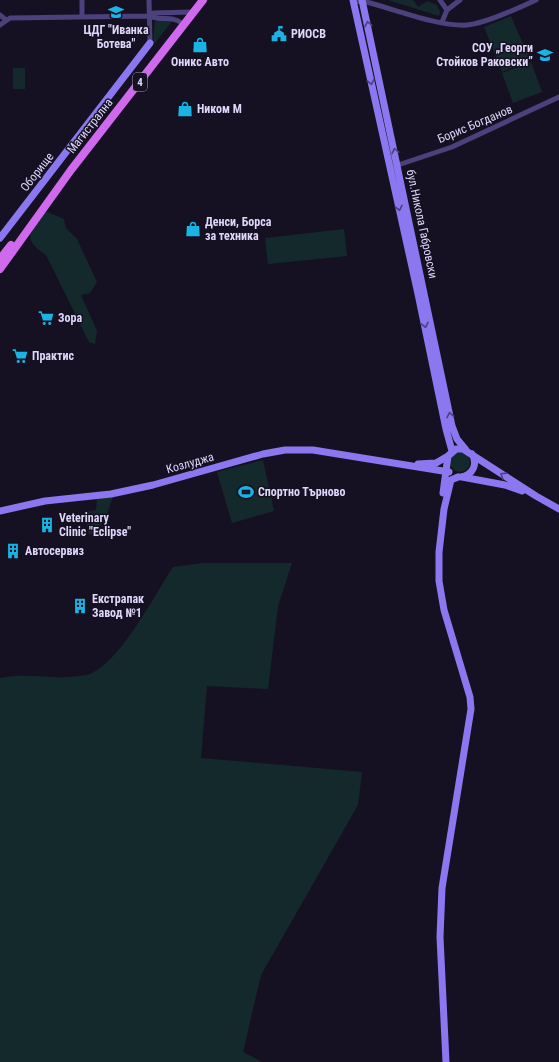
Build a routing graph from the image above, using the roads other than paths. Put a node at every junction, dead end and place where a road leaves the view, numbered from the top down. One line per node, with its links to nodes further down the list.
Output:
1 (82, 0): 13 (street)
2 (149, 0): 12 (street)
3 (203, 0): 10 (main road, Магистрална / 4)
4 (362, 0): 8 (street); 15 (street); 20 (street, бул.Никола Габровски, one-way to 4)
5 (440, 0): 9 (street)
6 (460, 0): 9 (street)
7 (536, 0): 15 (street)
8 (354, 1): 26 (street, бул.Никола Габровски, one-way to 26)
9 (447, 10): 15 (street)
10 (194, 12): 12 (street); 17 (main road, Магистрална / 4)
11 (0, 14): 14 (street)
12 (149, 16): 13 (street); 17 (street); 18 (street)
13 (82, 18): 14 (street)
14 (6, 20): 16 (street)
15 (442, 22)
16 (0, 25)
17 (184, 25): 21 (main road, Магистрална / 4)
18 (150, 43): 22 (street, Оборище)
19 (559, 97): 20 (street, Борис Богданов)
20 (398, 165): 25 (street, бул.Никола Габровски, one-way to 20)
21 (71, 170): 23 (main road, 4); 24 (main road, Магистрална / 4)
22 (0, 238)
23 (0, 259)
24 (0, 269)
25 (469, 452): 26 (street); 29 (street); 30 (street, one-way to 25)
26 (450, 453): 27 (street, Козлуджа); 28 (street)
27 (387, 462): 28 (street, Козлуджа); 33 (street, Козлуджа)
28 (447, 469): 29 (street); 31 (street)
29 (460, 477): 30 (street); 31 (street)
30 (536, 496): 32 (street)
31 (444, 509): 34 (street)
32 (559, 509)
33 (0, 511)
34 (446, 1062)

